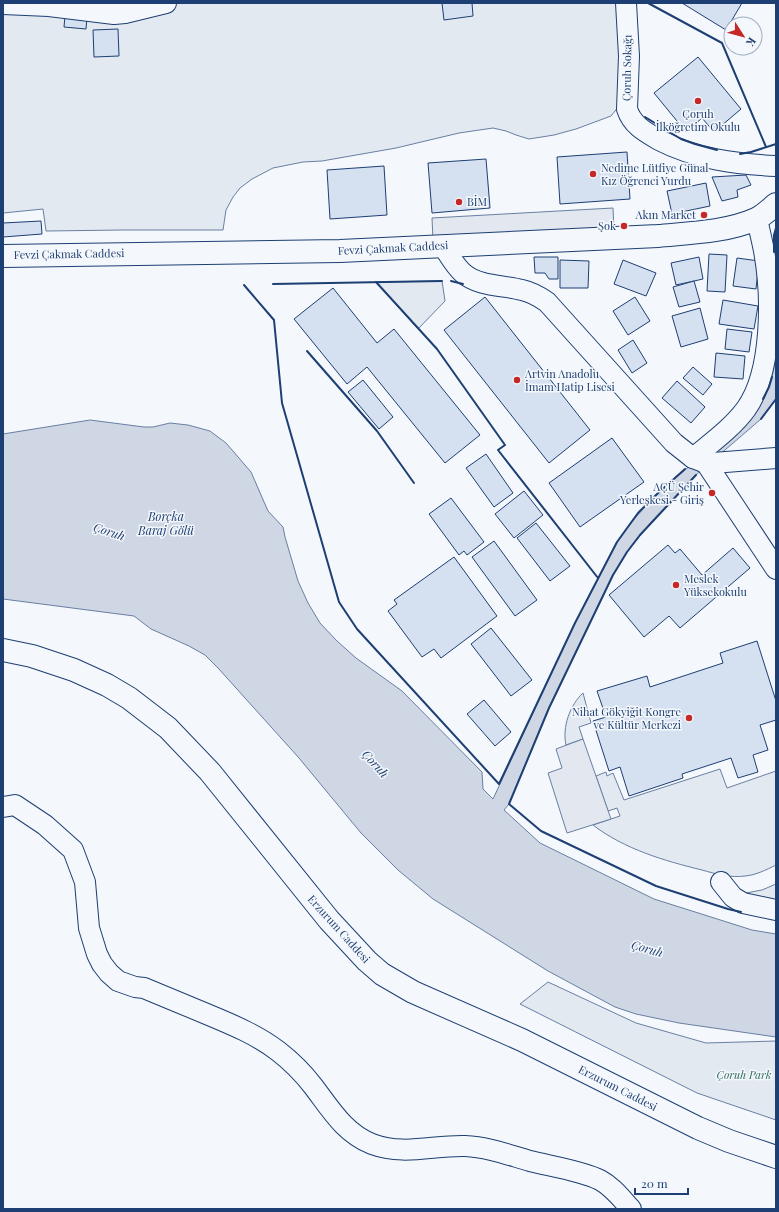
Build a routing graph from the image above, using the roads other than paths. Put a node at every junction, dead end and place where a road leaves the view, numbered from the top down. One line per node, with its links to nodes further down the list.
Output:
1 (166, 3): 3 (street)
2 (626, 3): 4 (street, Çoruh Sokağı)
3 (3, 4)
4 (776, 166)
5 (776, 204): 6 (main road, Fevzi Çakmak Caddesi)
6 (757, 218): 7 (main road, Fevzi Çakmak Caddesi); 10 (street)
7 (443, 246): 8 (main road, Fevzi Çakmak Caddesi); 10 (street)
8 (3, 256)
9 (776, 458): 10 (street)
10 (699, 460): 11 (street)
11 (776, 569)
12 (3, 650): 16 (main road, Erzurum Caddesi)
13 (3, 806): 17 (street)
14 (721, 882): 15 (street)
15 (776, 910)
16 (776, 1157)
17 (631, 1209)

